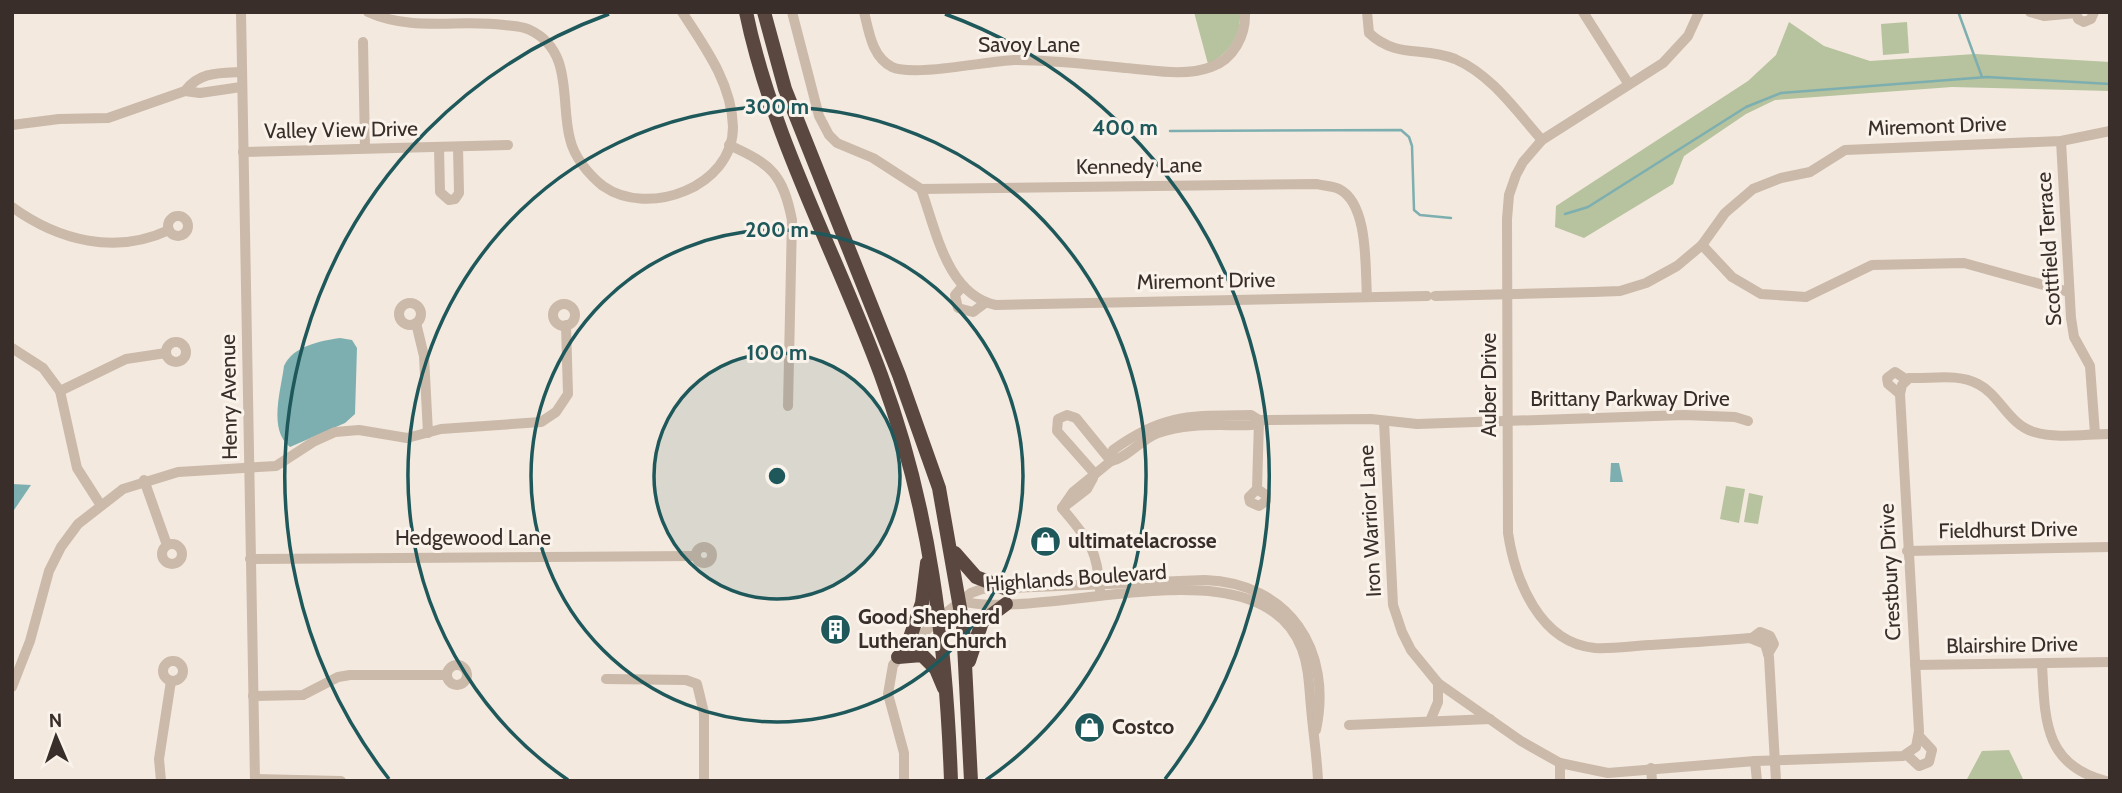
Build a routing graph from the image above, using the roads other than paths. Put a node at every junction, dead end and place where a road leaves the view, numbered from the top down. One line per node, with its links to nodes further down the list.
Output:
1 (241, 12): 16 (street, Henry Avenue)
2 (368, 12): 25 (street)
3 (682, 12): 25 (street)
4 (747, 12): 58 (highway)
5 (764, 12): 61 (highway)
6 (792, 12): 30 (street)
7 (864, 12): 8 (street, Savoy Lane)
8 (1245, 12)
9 (1367, 12): 22 (street)
10 (1584, 12): 17 (street)
11 (1699, 12): 17 (street, Auber Drive)
12 (2030, 12): 14 (street)
13 (2094, 12): 14 (street)
14 (2076, 13)
15 (363, 42): 28 (street)
16 (241, 72): 18 (street, Henry Avenue); 19 (street)
17 (1628, 83): 22 (street, Auber Drive)
18 (241, 87): 19 (street); 29 (street, Henry Avenue)
19 (185, 91): 20 (street)
20 (12, 125)
21 (2110, 131): 23 (street, Miremont Drive)
22 (1542, 141): 36 (street, Auber Drive)
23 (2061, 141): 33 (street, Miremont Drive); 35 (street, Scottfield Terrace)
24 (508, 145): 27 (street, Valley View Drive)
25 (729, 145): 44 (street)
26 (439, 147): 27 (street, Valley View Drive); 27 (street, Valley View Drive); 28 (street, Valley View Drive)
27 (458, 147)
28 (365, 148): 29 (street, Valley View Drive)
29 (243, 152): 53 (street, Henry Avenue)
30 (921, 189): 34 (street, Miremont Drive); 37 (street, Kennedy Lane)
31 (12, 207): 32 (street)
32 (169, 230)
33 (1702, 245): 35 (street); 36 (street, Miremont Drive)
34 (963, 286): 38 (street, Miremont Drive); 38 (street, Miremont Drive)
35 (2069, 292): 50 (street, Scottfield Terrace)
36 (1508, 294): 37 (street, Miremont Drive); 45 (street, Auber Drive)
37 (1367, 297): 38 (street, Miremont Drive)
38 (985, 303)
39 (416, 323): 49 (street)
40 (566, 325): 49 (street)
41 (12, 348): 43 (street)
42 (166, 353): 43 (street)
43 (60, 391): 57 (street)
44 (788, 406)
45 (1509, 419): 47 (street, Brittany Parkway Drive); 48 (street, Brittany Parkway Drive); 89 (street, Auber Drive)
46 (1259, 420): 47 (street, Brittany Parkway Drive); 52 (street, Brittany Parkway Drive); 56 (street)
47 (1384, 421): 79 (street, Iron Warrior Lane)
48 (1748, 421)
49 (428, 433): 53 (street)
50 (2095, 434): 51 (street); 62 (street, Crestbury Drive)
51 (2110, 434)
52 (1111, 461): 54 (street, Brittany Parkway Drive); 54 (street)
53 (249, 469): 55 (street); 64 (street, Henry Avenue)
54 (1095, 474): 65 (street, Brittany Parkway Drive)
55 (144, 480): 57 (street); 59 (street)
56 (1257, 489)
57 (100, 504): 80 (street)
58 (929, 544): 66 (highway); 71 (highway)
59 (167, 545)
60 (2110, 547): 62 (street, Fieldhurst Drive)
61 (952, 548): 67 (highway); 69 (highway)
62 (1908, 551): 74 (street, Crestbury Drive)
63 (696, 556): 64 (street, Hedgewood Lane)
64 (250, 559): 81 (street, Henry Avenue)
65 (1100, 584): 67 (street, Highlands Boulevard); 68 (street); 86 (street, Highlands Boulevard)
66 (937, 588): 69 (highway); 70 (highway)
67 (1006, 596): 68 (street, Highlands Boulevard); 69 (street, Highlands Boulevard); 69 (street, Highlands Boulevard); 75 (highway)
68 (1101, 596): 86 (street, Highlands Boulevard)
69 (960, 601): 70 (street); 75 (highway)
70 (941, 617): 71 (street); 82 (highway)
71 (902, 653): 82 (highway); 96 (street)
72 (2110, 662): 73 (street, Blairshire Drive)
73 (2042, 664): 74 (street, Blairshire Drive); 104 (street)
74 (1915, 665): 87 (street, Crestbury Drive)
75 (967, 669): 98 (highway)
76 (447, 675): 81 (street)
77 (606, 679): 95 (street)
78 (171, 681): 93 (street)
79 (1438, 683): 83 (street, Iron Warrior Lane); 84 (street)
80 (12, 687)
81 (253, 696): 92 (street, Henry Avenue)
82 (948, 696): 97 (highway)
83 (1490, 719): 84 (street); 90 (street, Iron Warrior Lane)
84 (1430, 721): 85 (street)
85 (1349, 725)
86 (1315, 730): 99 (street, Highlands Boulevard)
87 (1913, 748): 89 (street, Iron Warrior Lane)
88 (1755, 761): 89 (street, Iron Warrior Lane); 91 (street, Iron Warrior Lane); 102 (street)
89 (1775, 761): 103 (street)
90 (1560, 764): 91 (street, Iron Warrior Lane); 100 (street)
91 (1651, 768): 101 (street)
92 (255, 780): 94 (street)
93 (161, 781)
94 (341, 781)
95 (704, 781)
96 (904, 781)
97 (951, 781)
98 (971, 781)
99 (1318, 781)
100 (1560, 781)
101 (1652, 781)
102 (1757, 781)
103 (1776, 781)
104 (2106, 781)

